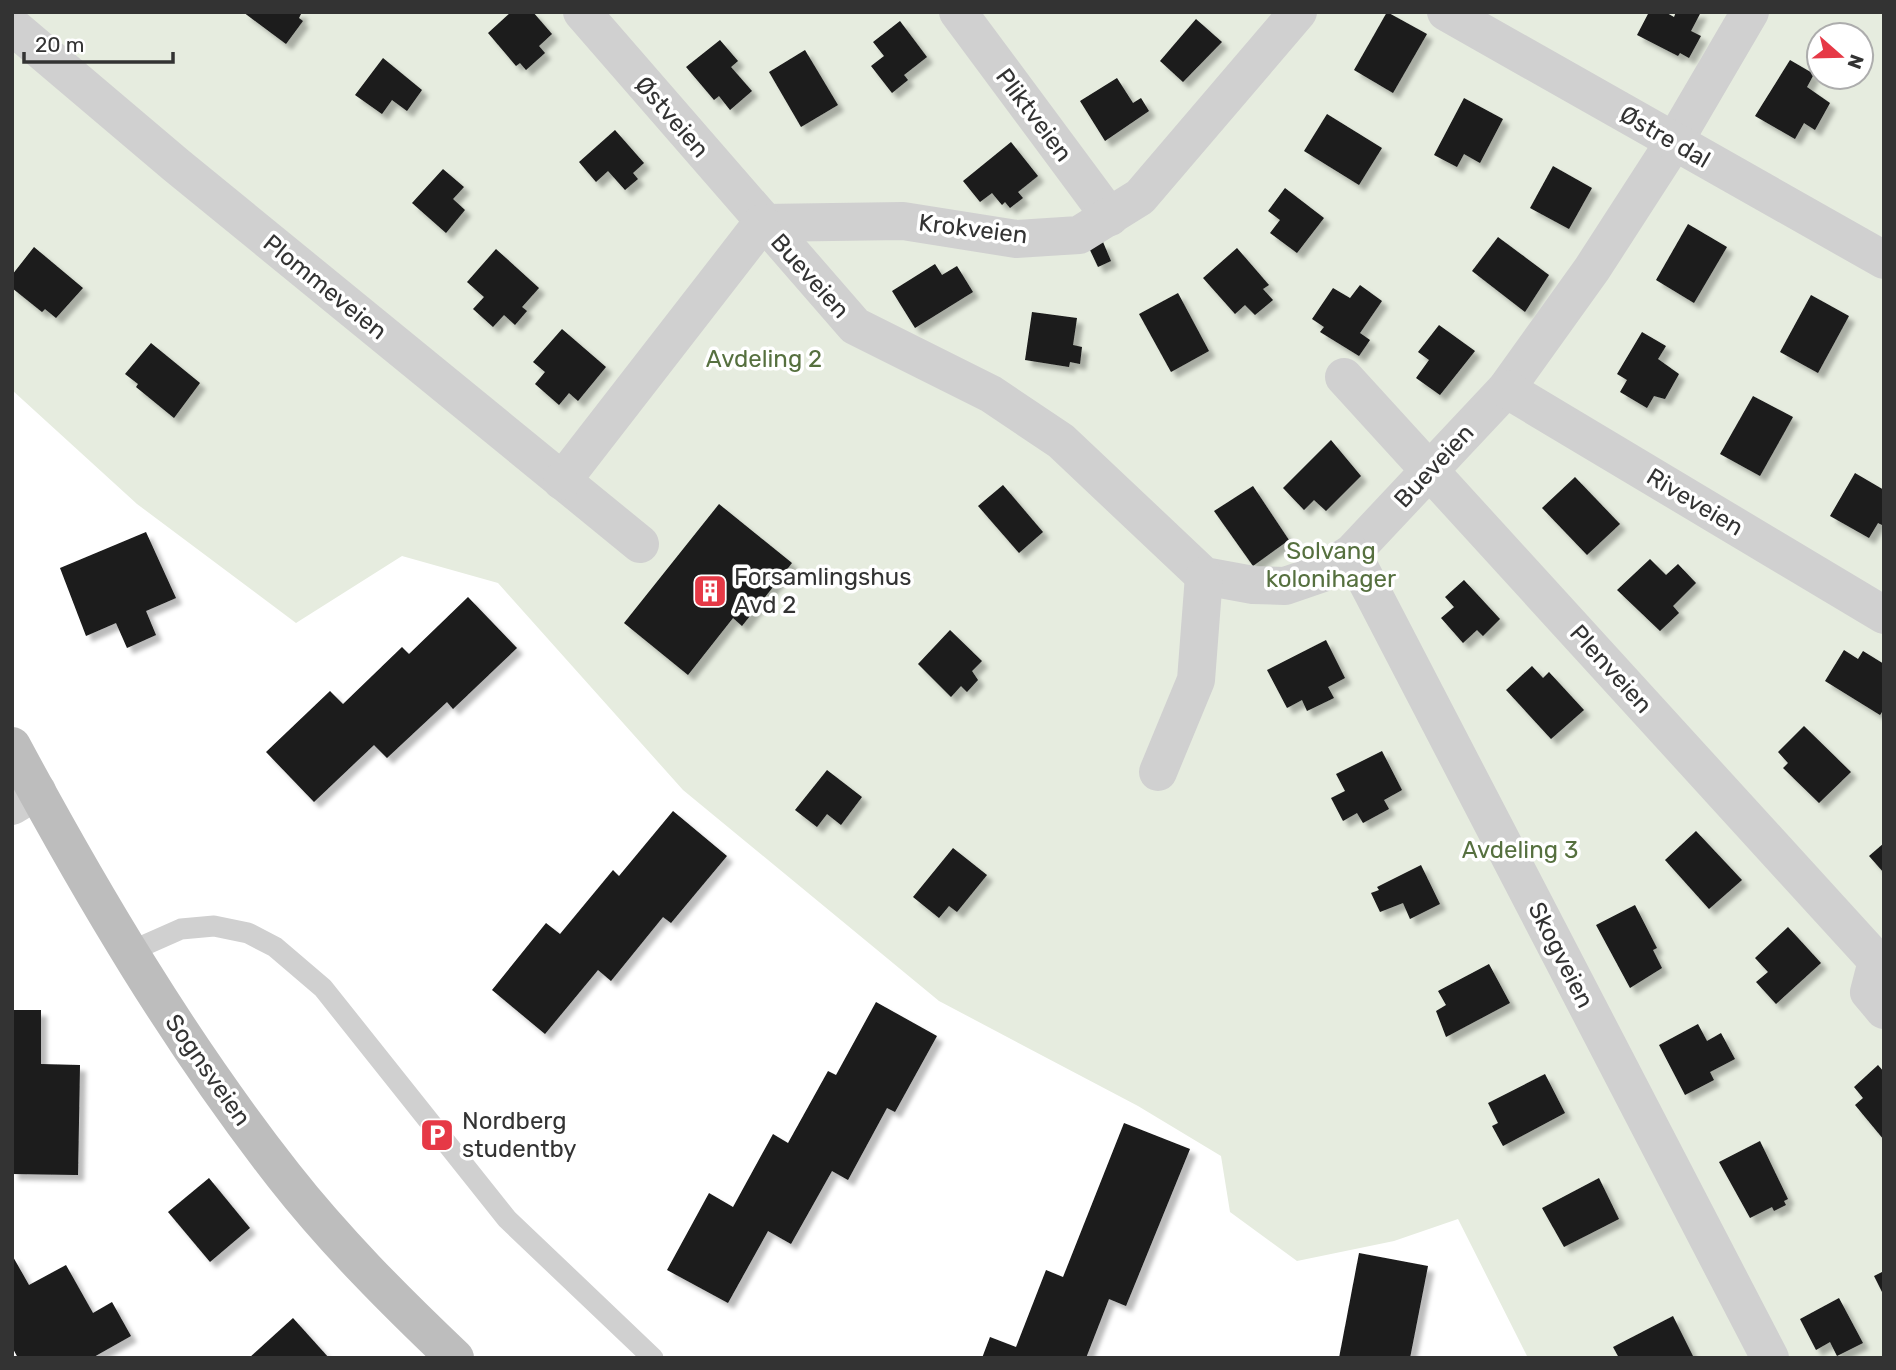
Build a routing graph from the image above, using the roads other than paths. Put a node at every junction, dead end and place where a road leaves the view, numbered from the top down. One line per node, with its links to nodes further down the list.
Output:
1 (582, 12): 9 (street, Østveien)
2 (958, 12): 8 (street, Pliktveien)
3 (1298, 12): 8 (street, Krokveien)
4 (1446, 12): 7 (street, Østre dal)
5 (1750, 12): 7 (street, Bueveien)
6 (12, 26): 14 (street, Plommeveien)
7 (1674, 142): 10 (street, Østre dal); 12 (street, Bueveien)
8 (1110, 217): 9 (street, Krokveien)
9 (762, 223): 14 (street); 17 (street, Bueveien)
10 (1884, 260)
11 (1344, 377): 13 (street, Plenveien)
12 (1506, 389): 13 (street, Bueveien); 18 (street, Riveveien)
13 (1430, 471): 16 (street, Bueveien); 23 (street, Plenveien)
14 (562, 481): 15 (street, Plommeveien)
15 (640, 544)
16 (1352, 553): 17 (street, Bueveien); 27 (street, Skogveien)
17 (1204, 576): 20 (street)
18 (1884, 615)
19 (12, 746): 21 (main road, Sognsveien)
20 (1158, 772)
21 (24, 799): 22 (main road, Sognsveien)
22 (129, 952): 25 (main road, Sognsveien); 26 (lane)
23 (1881, 960): 24 (street, Plenveien)
24 (1884, 1010)
25 (455, 1358)
26 (653, 1358)
27 (1770, 1358)

